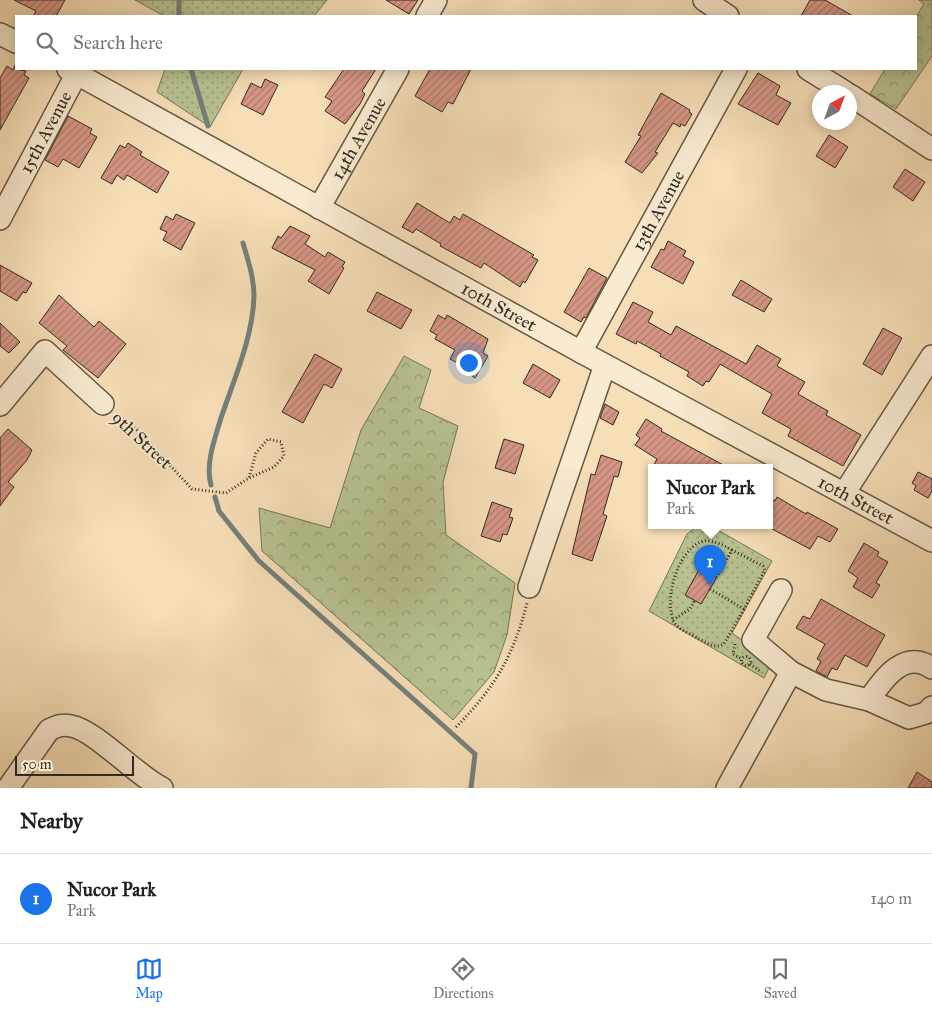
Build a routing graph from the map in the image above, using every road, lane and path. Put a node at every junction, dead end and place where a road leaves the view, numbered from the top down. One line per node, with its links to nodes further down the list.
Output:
1 (436, 0): 3 (street)
2 (704, 0): 4 (street)
3 (428, 15)
4 (726, 15)
5 (0, 34): 6 (street)
6 (15, 42)
7 (397, 70): 14 (street, 14th Avenue)
8 (735, 70): 16 (street, 13th Avenue)
9 (810, 70): 11 (street)
10 (72, 71): 14 (street, 10th Street); 15 (street, 15th Avenue)
11 (834, 85)
12 (857, 101): 13 (street)
13 (932, 149)
14 (320, 208): 16 (street, 10th Street)
15 (0, 219)
16 (581, 352): 18 (street, 10th Street)
17 (932, 356): 22 (street)
18 (605, 365): 22 (street, 10th Street); 26 (street)
19 (103, 404): 20 (street, 9th Street); 21 (path, 9th Street)
20 (0, 405)
21 (249, 478): 21 (path, 9th Street)
22 (845, 492): 23 (street, 10th Street)
23 (932, 541)
24 (732, 550): 25 (path); 30 (path); 31 (path)
25 (717, 577)
26 (529, 587): 38 (path)
27 (710, 589): 30 (path)
28 (781, 590): 35 (street)
29 (695, 600): 31 (path)
30 (744, 609): 31 (path)
31 (674, 620)
32 (736, 642): 33 (path)
33 (742, 659)
34 (932, 668): 36 (street)
35 (791, 672): 36 (street); 41 (street)
36 (869, 700): 37 (street)
37 (932, 707)
38 (456, 727)
39 (6, 784): 40 (street)
40 (159, 787)
41 (727, 788)

